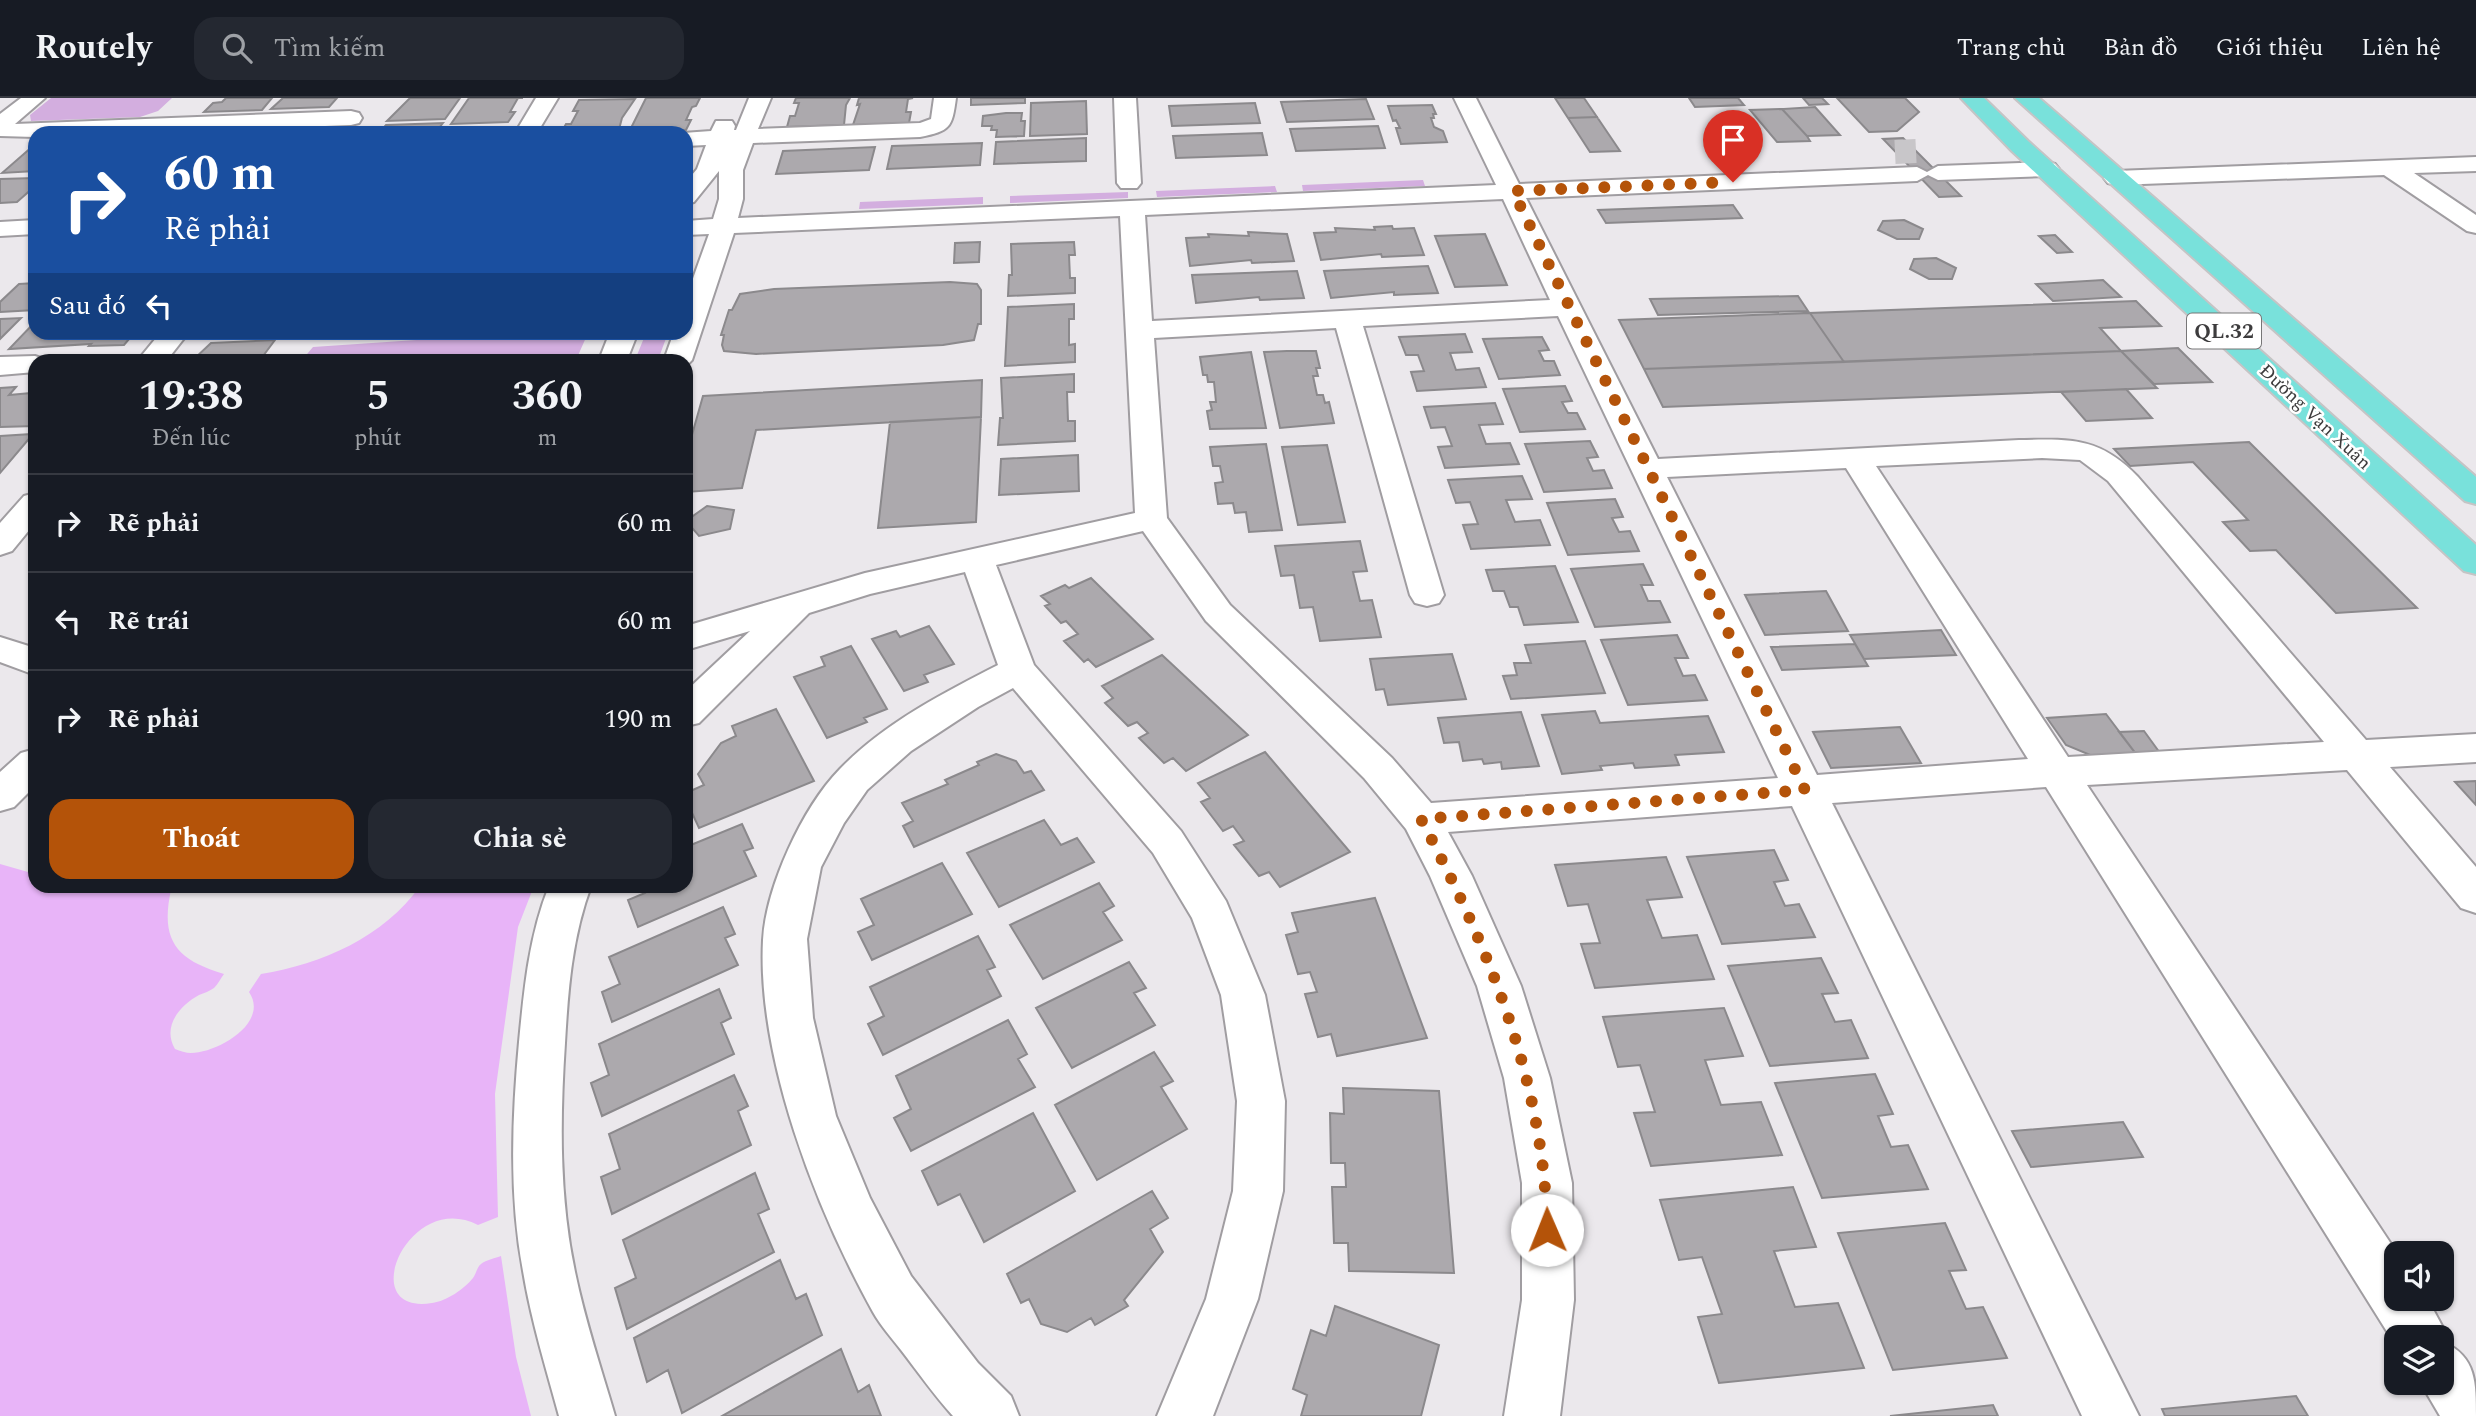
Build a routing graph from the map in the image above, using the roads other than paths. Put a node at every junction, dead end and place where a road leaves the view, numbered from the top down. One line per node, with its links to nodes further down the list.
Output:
1 (34, 98): 16 (street)
2 (547, 98): 14 (street)
3 (760, 98): 17 (street)
4 (945, 98): 17 (street)
5 (1125, 98): 29 (street)
6 (1465, 98): 24 (street)
7 (1972, 98): 23 (highway, Đường Vạn Xuân / QL.32)
8 (2026, 98): 25 (highway, Đường Vạn Xuân / QL.32)
9 (180, 105): 12 (street)
10 (731, 108): 18 (street)
11 (351, 118): 12 (street)
12 (159, 125): 13 (street)
13 (106, 126)
14 (530, 126)
15 (28, 127): 16 (street)
16 (1, 128)
17 (745, 137): 18 (street); 31 (street)
18 (720, 138): 19 (street); 28 (street)
19 (693, 139)
20 (2476, 164): 21 (street)
21 (2390, 168): 25 (street); 33 (street)
22 (1476, 169): 24 (street)
23 (2048, 169): 24 (street); 54 (highway, Đường Vạn Xuân / QL.32)
24 (1513, 175): 29 (street); 37 (street)
25 (2116, 178): 47 (highway, Đường Vạn Xuân / QL.32)
26 (1154, 182): 29 (street)
27 (1102, 184): 29 (street)
28 (693, 190)
29 (1130, 196): 32 (street); 40 (street)
30 (693, 199): 31 (street)
31 (743, 199): 32 (street)
32 (724, 226): 35 (street); 38 (street)
33 (2476, 226)
34 (28, 227): 36 (street)
35 (693, 228)
36 (0, 229)
37 (1569, 307): 39 (street); 46 (street)
38 (693, 316)
39 (1347, 319): 40 (street); 55 (street)
40 (1141, 330): 51 (street)
41 (167, 340): 42 (street)
42 (151, 354)
43 (28, 365): 44 (street)
44 (0, 366)
45 (1855, 458): 46 (street); 63 (street); 65 (street)
46 (1649, 469): 66 (street)
47 (2476, 494)
48 (28, 503): 49 (street)
49 (0, 505)
50 (28, 511): 52 (street)
51 (1151, 519): 53 (street); 68 (street)
52 (0, 544)
53 (976, 557): 56 (street); 60 (street)
54 (2476, 563)
55 (1427, 595)
56 (797, 606): 57 (street); 61 (street)
57 (693, 636)
58 (0, 649): 59 (street)
59 (28, 659)
60 (1018, 670): 74 (street); 75 (street)
61 (693, 706)
62 (2476, 748): 63 (street)
63 (2357, 755): 65 (street); 70 (street)
64 (28, 770): 67 (street)
65 (2055, 772): 66 (street); 71 (street)
66 (1805, 790): 68 (street); 77 (street)
67 (0, 796)
68 (1421, 819): 76 (street)
69 (567, 893): 73 (street)
70 (2476, 896)
71 (2384, 1279)
72 (2454, 1388): 78 (street)
73 (587, 1416)
74 (990, 1416)
75 (1185, 1416)
76 (1532, 1416)
77 (2111, 1416)
78 (2472, 1416)

